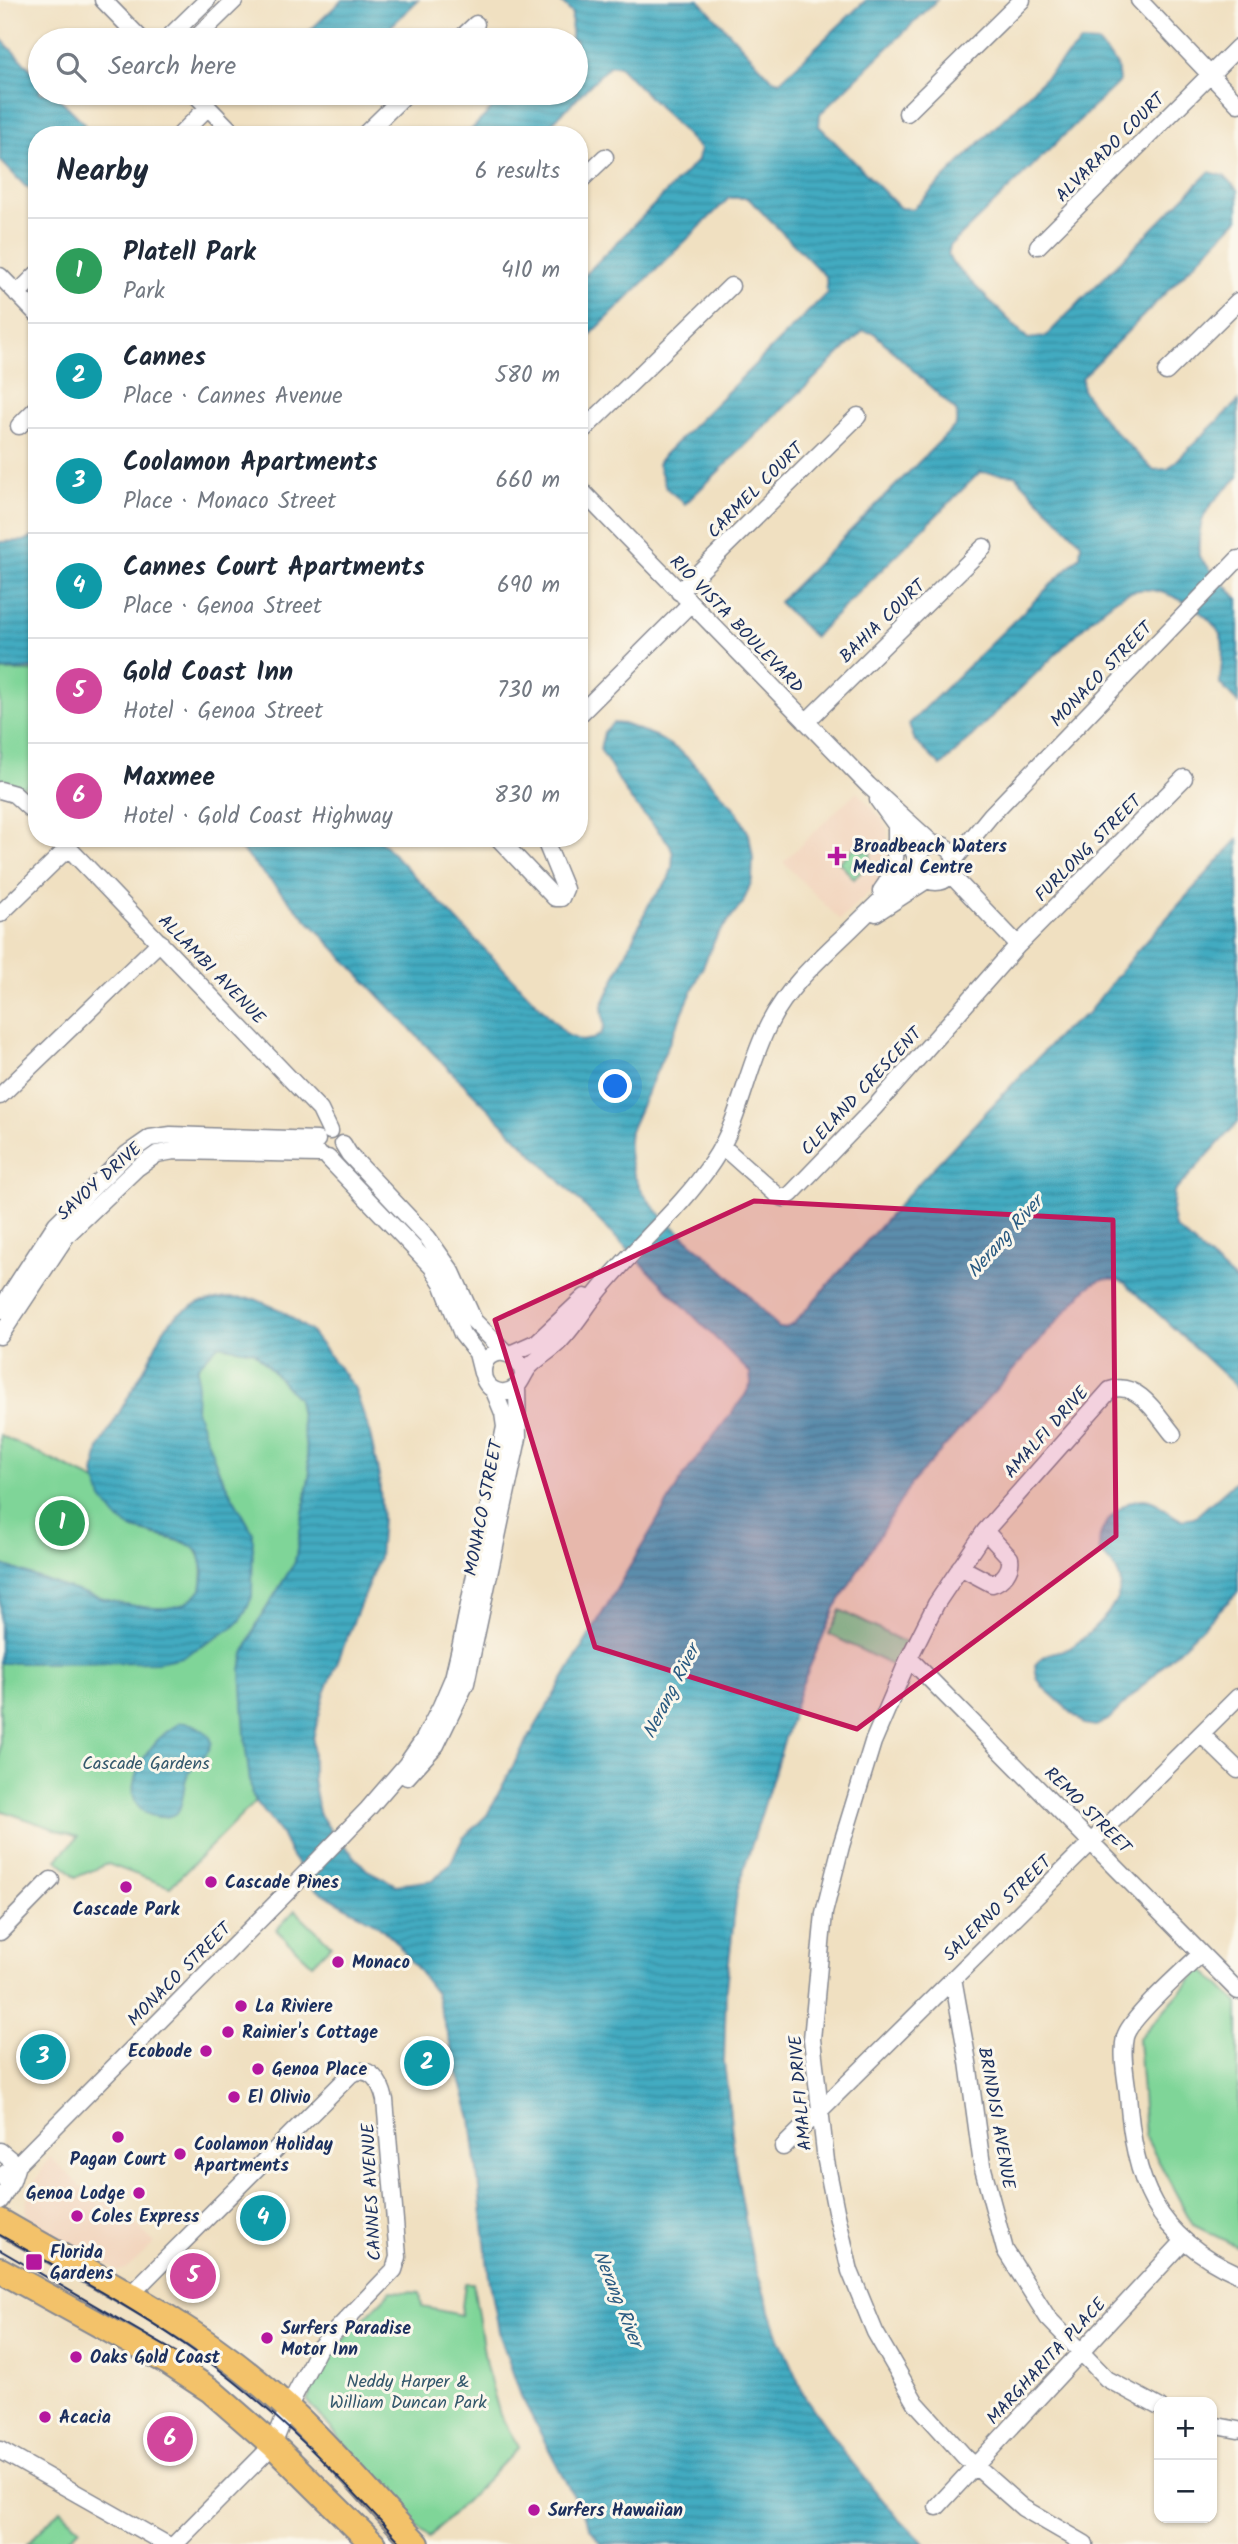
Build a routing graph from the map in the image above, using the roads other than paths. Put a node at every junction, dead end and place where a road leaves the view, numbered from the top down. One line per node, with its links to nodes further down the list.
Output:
1 (103, 0): 7 (street)
2 (207, 0): 8 (street)
3 (235, 0): 9 (street)
4 (1022, 0): 16 (street)
5 (1139, 0): 12 (street)
6 (476, 24): 10 (street)
7 (130, 28)
8 (178, 28)
9 (206, 28)
10 (472, 28)
11 (1238, 47): 12 (street, ALVARADO COURT)
12 (1210, 75): 13 (street); 22 (street, ALVARADO COURT)
13 (1238, 104)
14 (395, 105): 19 (street)
15 (208, 107): 17 (street); 18 (street)
16 (907, 113)
17 (189, 126)
18 (226, 126)
19 (373, 126)
20 (605, 158): 21 (street)
21 (588, 174)
22 (1038, 246)
23 (0, 276): 26 (street)
24 (28, 283): 26 (street)
25 (731, 286): 32 (street)
26 (17, 293): 28 (street)
27 (1238, 301): 29 (street)
28 (28, 305)
29 (1166, 372)
30 (858, 416): 37 (street, CARMEL COURT)
31 (28, 417): 33 (street)
32 (588, 425)
33 (19, 426)
34 (588, 497): 37 (street, RIO VISTA BOULEVARD)
35 (984, 547): 39 (street, BAHIA COURT)
36 (1238, 559): 50 (street, MONACO STREET)
37 (685, 597): 38 (street, CARMEL COURT); 39 (street, RIO VISTA BOULEVARD)
38 (588, 705)
39 (806, 722): 41 (street, RIO VISTA BOULEVARD)
40 (1184, 778): 57 (street, FURLONG STREET)
41 (868, 785): 44 (street, RIO VISTA BOULEVARD); 50 (street, RIO VISTA BOULEVARD)
42 (0, 790): 43 (street)
43 (28, 807)
44 (896, 825): 52 (street, RIO VISTA BOULEVARD); 53 (street)
45 (60, 847): 54 (street)
46 (68, 847): 56 (street, ALLAMBI AVENUE)
47 (507, 847): 51 (street)
48 (539, 847): 51 (street)
49 (548, 847): 51 (street)
50 (946, 856): 52 (street, MONACO STREET); 52 (street); 57 (street, RIO VISTA BOULEVARD)
51 (522, 863)
52 (920, 869): 53 (street); 55 (street)
53 (879, 900): 55 (street)
54 (0, 914)
55 (853, 928): 60 (street)
56 (160, 942): 58 (street); 59 (street, ALLAMBI AVENUE)
57 (1018, 945): 62 (street, CLELAND CRESCENT)
58 (0, 1096)
59 (323, 1146): 61 (street, SAVOY DRIVE); 67 (street); 68 (street)
60 (722, 1146): 62 (street, CLELAND CRESCENT); 63 (street)
61 (287, 1147): 65 (street, SAVOY DRIVE); 66 (street, SAVOY DRIVE)
62 (739, 1163): 63 (street)
63 (701, 1176): 64 (street)
64 (604, 1283): 67 (street); 69 (street)
65 (0, 1311)
66 (0, 1336)
67 (508, 1353): 68 (street); 69 (street)
68 (482, 1373): 70 (street)
69 (520, 1381): 70 (street); 72 (street, MONACO STREET)
70 (494, 1391): 72 (street, MONACO STREET)
71 (1173, 1434): 73 (street, AMALFI DRIVE)
72 (505, 1458): 88 (street, MONACO STREET)
73 (985, 1531): 74 (street, AMALFI DRIVE); 74 (street)
74 (960, 1567): 75 (street, AMALFI DRIVE)
75 (909, 1658): 79 (street, REMO STREET); 85 (street, AMALFI DRIVE)
76 (1238, 1697): 77 (street, SALERNO STREET)
77 (1201, 1734): 78 (street); 79 (street, SALERNO STREET)
78 (1238, 1770)
79 (1092, 1842): 82 (street, REMO STREET); 83 (street, SALERNO STREET)
80 (51, 1880): 81 (street)
81 (0, 1932)
82 (1201, 1954): 84 (street, REMO STREET); 92 (street)
83 (953, 1978): 85 (street, SALERNO STREET); 96 (street, BRINDISI AVENUE)
84 (1238, 1991)
85 (819, 2111): 86 (street, SALERNO STREET); 103 (street, AMALFI DRIVE)
86 (783, 2147)
87 (0, 2151): 88 (street)
88 (16, 2165): 89 (street, MONACO STREET); 90 (street, MONACO STREET)
89 (0, 2177)
90 (0, 2201)
91 (0, 2221): 95 (highway)
92 (1183, 2242): 94 (street); 96 (street, MARGHARITA PLACE)
93 (0, 2270): 101 (highway)
94 (1238, 2274)
95 (130, 2295): 98 (highway); 98 (street, CANNES AVENUE)
96 (1081, 2352): 97 (street, BRINDISI AVENUE); 103 (street, MARGHARITA PLACE)
97 (1154, 2404)
98 (288, 2407): 101 (street, CANNES AVENUE); 108 (highway)
99 (1217, 2426): 100 (street)
100 (1238, 2430)
101 (273, 2445): 106 (street); 107 (highway)
102 (0, 2450): 105 (street)
103 (974, 2466): 104 (street, MARGHARITA PLACE); 109 (street, AMALFI DRIVE)
104 (937, 2507)
105 (166, 2544)
106 (175, 2544)
107 (373, 2544)
108 (417, 2544)
109 (1085, 2544)

